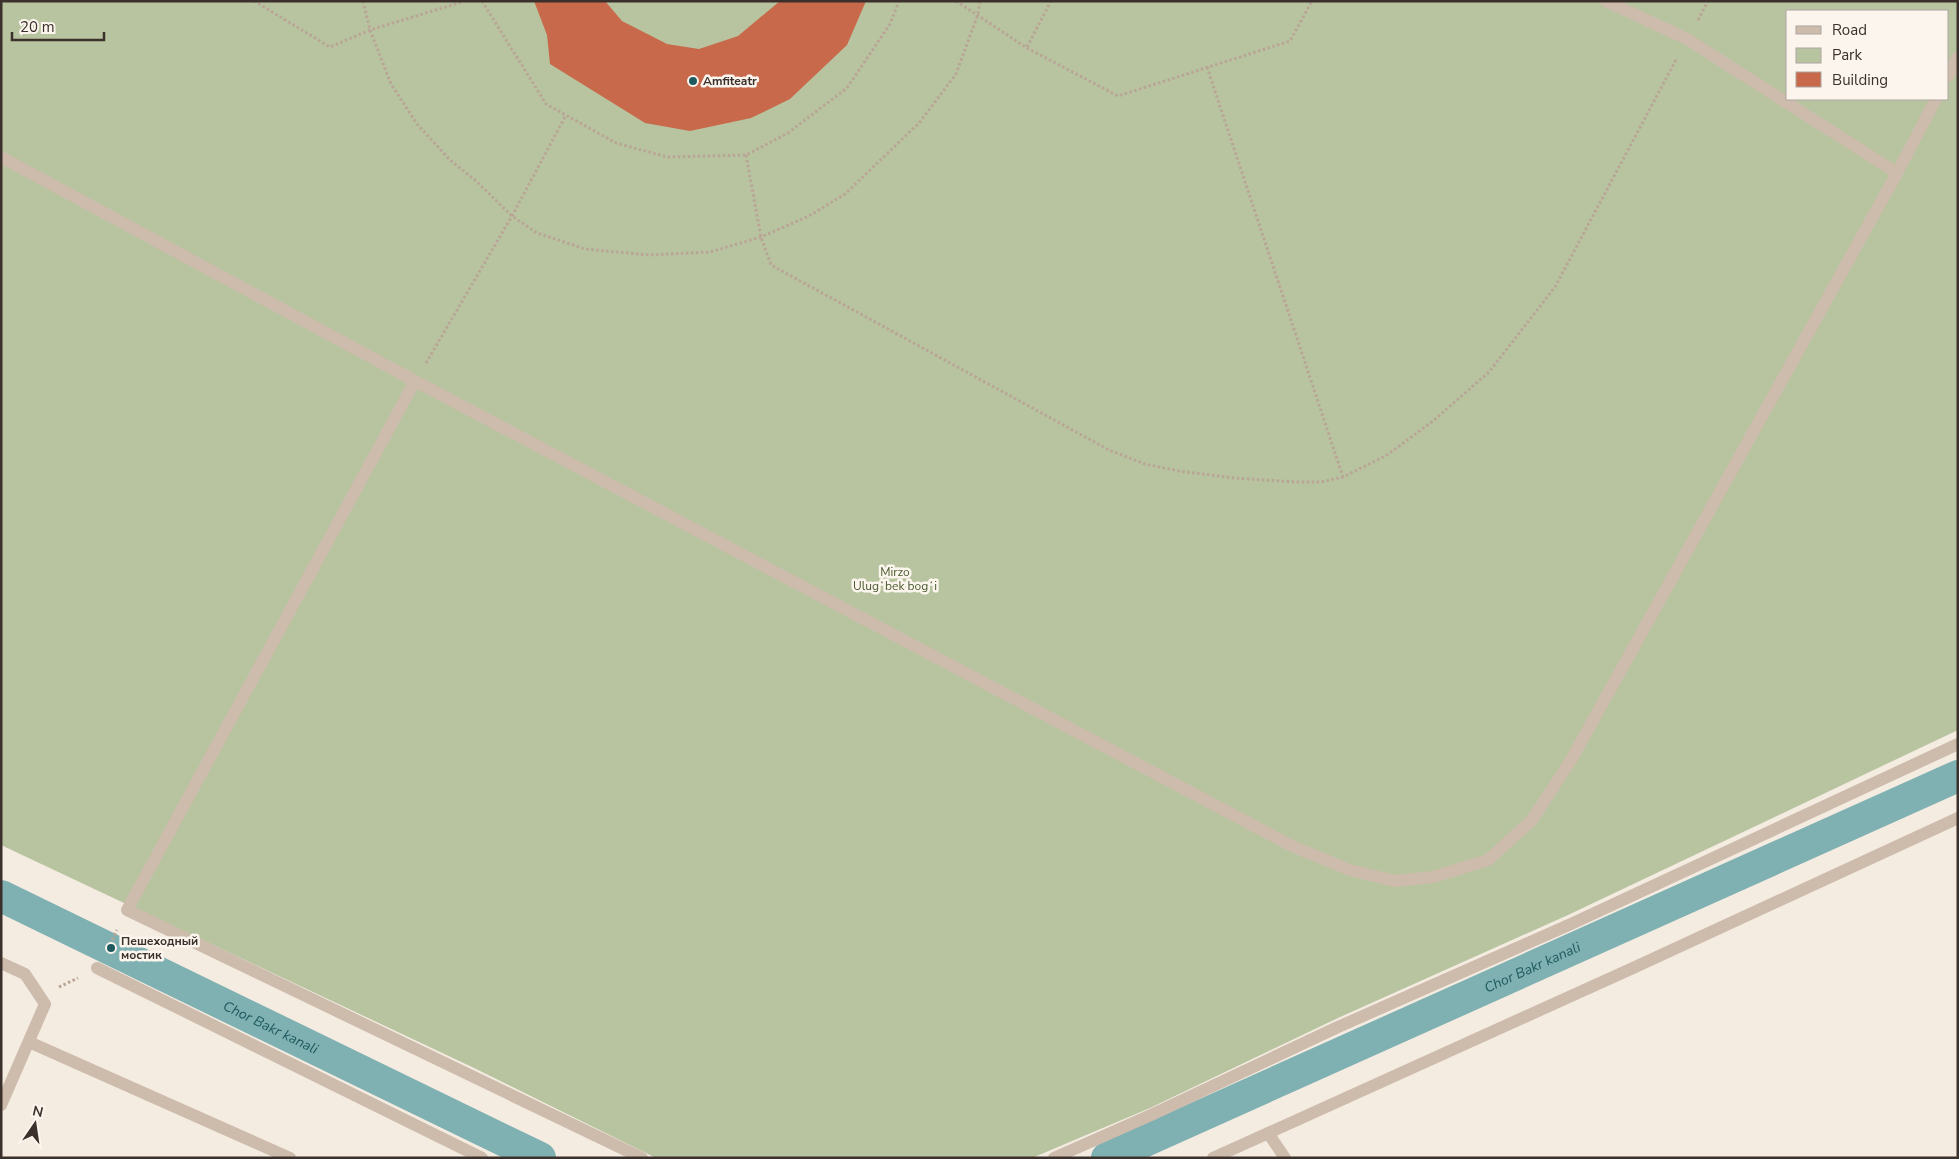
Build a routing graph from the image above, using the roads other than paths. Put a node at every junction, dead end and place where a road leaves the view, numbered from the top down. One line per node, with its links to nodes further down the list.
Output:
1 (1606, 1): 6 (street)
2 (1958, 57): 3 (street)
3 (1949, 74)
4 (1935, 100): 6 (street)
5 (1, 157): 7 (street)
6 (1897, 173): 7 (street)
7 (415, 381): 17 (street)
8 (1958, 744): 18 (street)
9 (1958, 818): 14 (street)
10 (1, 963): 12 (street)
11 (98, 968): 16 (street)
12 (29, 1042): 13 (street); 15 (street)
13 (1, 1106)
14 (1268, 1133): 19 (street); 20 (street)
15 (290, 1158)
16 (482, 1158)
17 (642, 1158)
18 (1054, 1158)
19 (1213, 1158)
20 (1286, 1158)

